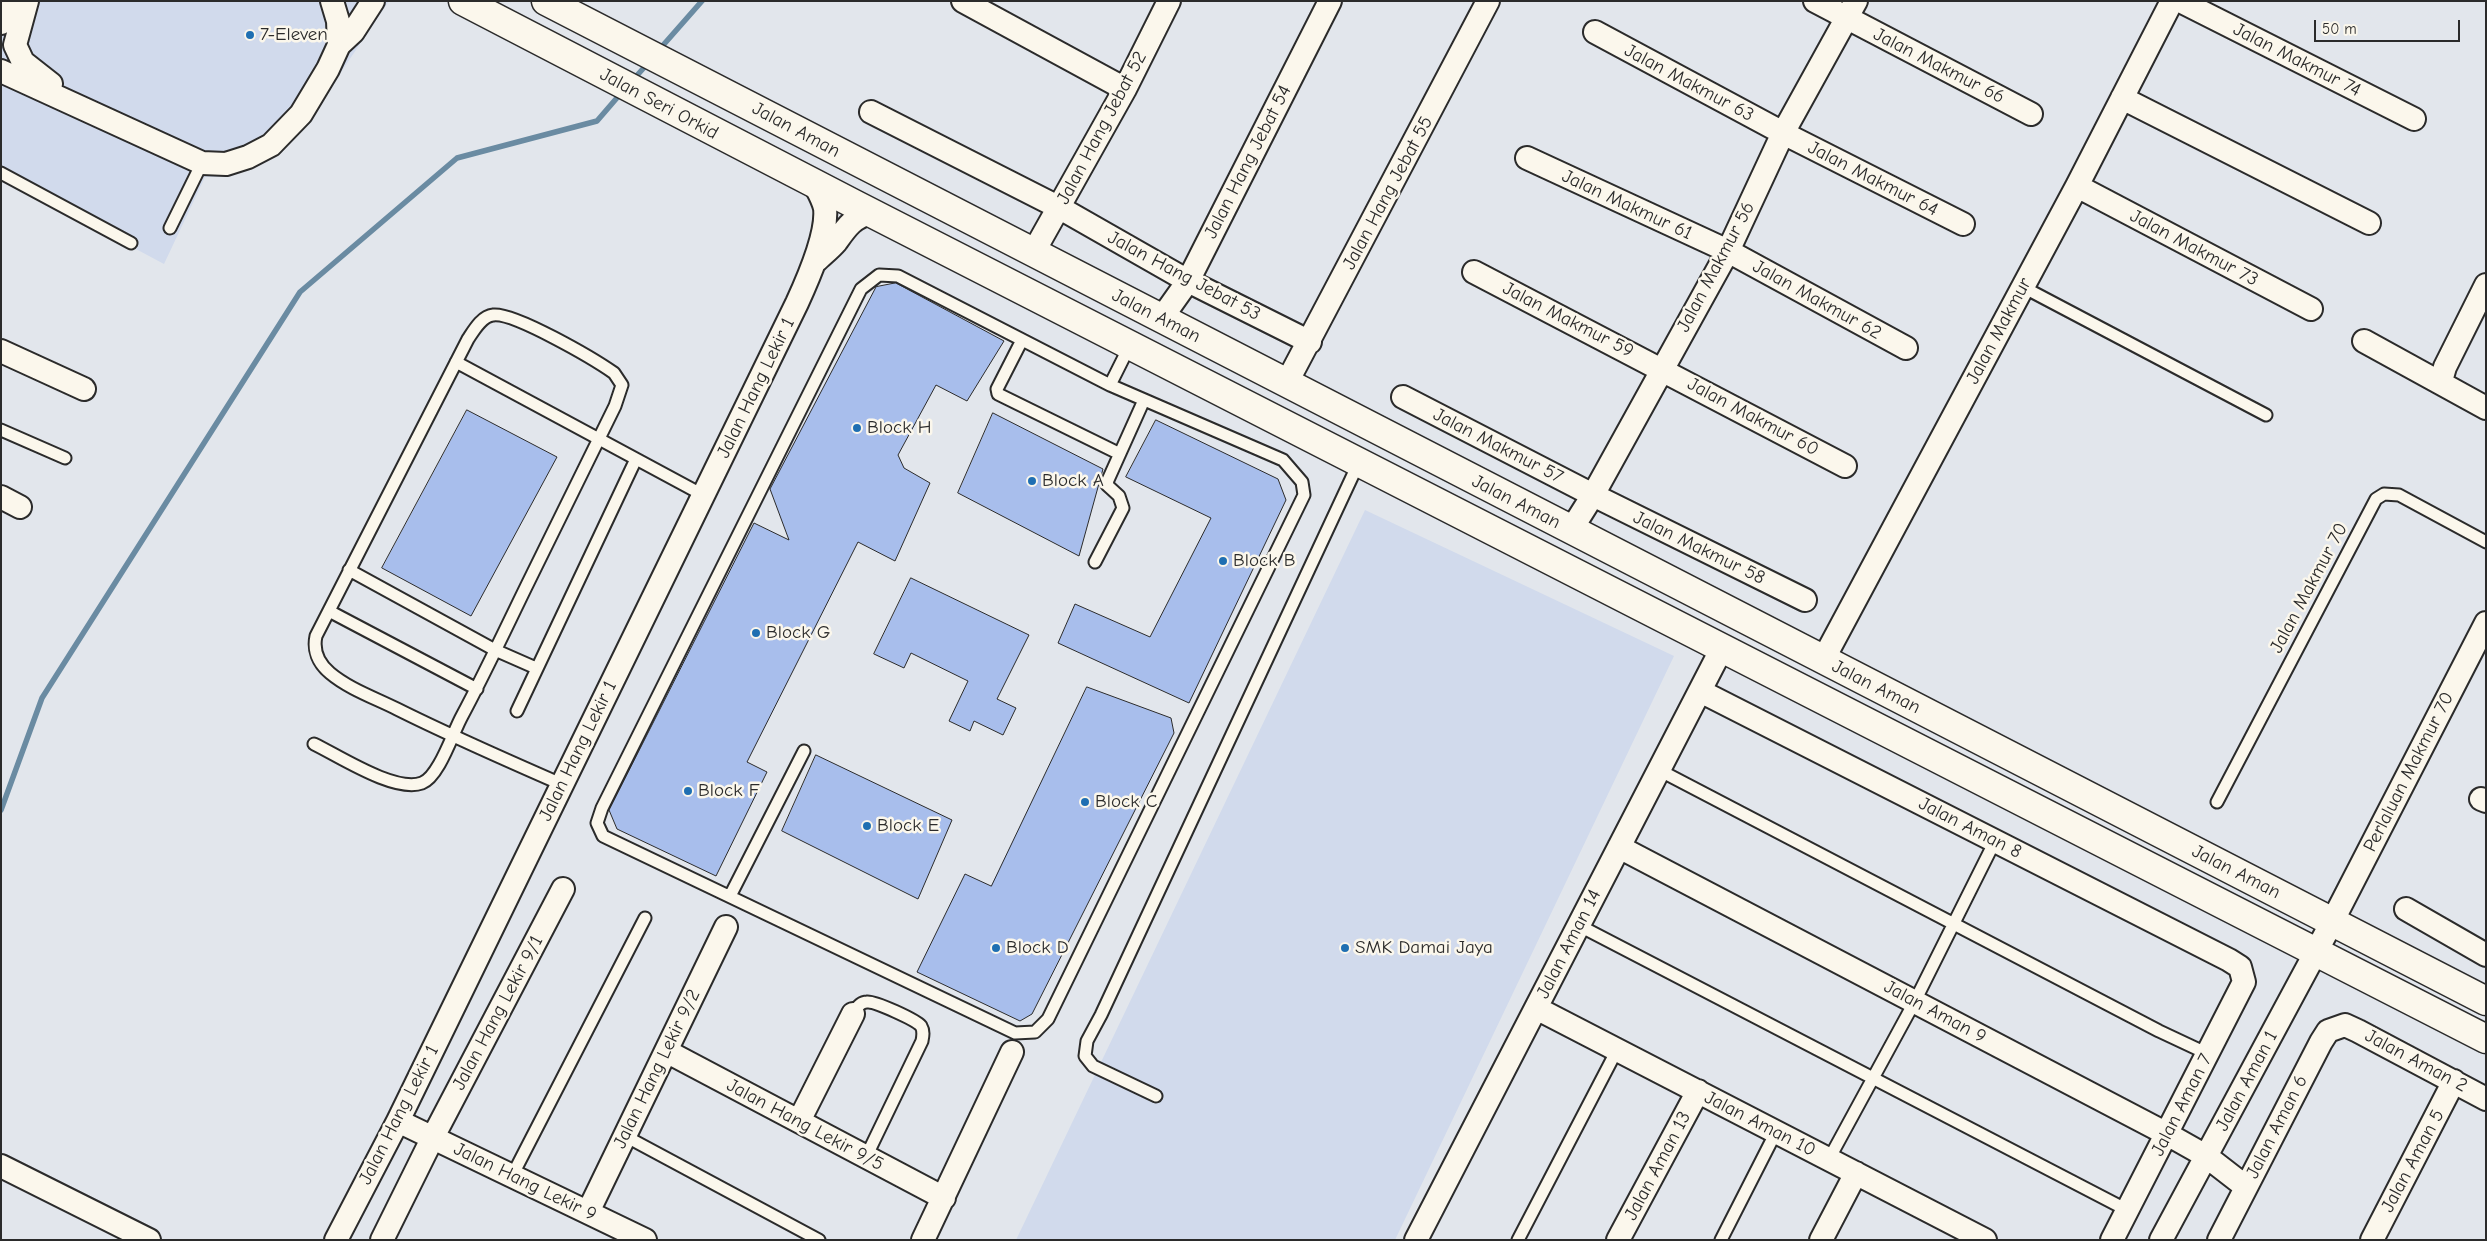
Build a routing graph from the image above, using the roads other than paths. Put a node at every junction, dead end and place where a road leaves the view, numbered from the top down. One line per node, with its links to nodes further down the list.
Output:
1 (16, 1): 15 (street)
2 (27, 1): 23 (street)
3 (332, 1): 17 (street)
4 (373, 1): 17 (street)
5 (463, 1): 29 (main road, Jalan Seri Orkid)
6 (546, 1): 38 (main road, Jalan Aman)
7 (962, 1): 19 (street)
8 (1169, 1): 19 (street, Jalan Hang Jebat 52)
9 (1330, 1): 41 (street, Jalan Hang Jebat 54)
10 (1488, 1): 48 (street, Jalan Hang Jebat 55)
11 (1815, 1): 14 (street, Jalan Makmur 66)
12 (2172, 1): 20 (street, Jalan Makmur)
13 (2180, 1): 24 (street, Jalan Makmur 74)
14 (1852, 10): 22 (street, Jalan Makmur 66); 25 (street, Jalan Makmur 56)
15 (1, 23)
16 (1596, 32): 25 (street, Jalan Makmur 63)
17 (339, 45): 27 (street)
18 (1, 71): 23 (street)
19 (1125, 89): 31 (street, Jalan Hang Jebat 52)
20 (2122, 98): 30 (street, Jalan Makmur); 33 (street)
21 (871, 112): 31 (street, Jalan Hang Jebat 53)
22 (2031, 114)
23 (100, 116): 27 (street)
24 (2414, 119)
25 (1783, 133): 34 (street, Jalan Makmur 64); 37 (street, Jalan Makmur 56)
26 (1527, 158): 37 (street, Jalan Makmur 61)
27 (202, 163): 35 (lane)
28 (1, 173): 36 (lane)
29 (814, 183): 32 (main road, Jalan Seri Orkid); 39 (street, Jalan Hang Lekir 1)
30 (2077, 186): 43 (street, Jalan Makmur); 44 (street, Jalan Makmur 73)
31 (1060, 208): 38 (street, Jalan Hang Jebat 52); 41 (street, Jalan Hang Jebat 53)
32 (863, 209): 39 (street, Jalan Hang Lekir 1); 49 (main road, Jalan Aman)
33 (2369, 223)
34 (1963, 224)
35 (170, 228)
36 (131, 242)
37 (1728, 251): 50 (street, Jalan Makmur 62); 53 (street, Jalan Makmur 56)
38 (1033, 253): 45 (main road, Jalan Aman)
39 (816, 261): 69 (street, Jalan Hang Lekir 1)
40 (1474, 272): 53 (street, Jalan Makmur 59)
41 (1188, 281): 45 (street, Jalan Hang Jebat 54); 48 (street, Jalan Hang Jebat 53)
42 (2486, 285): 54 (street)
43 (2023, 287): 61 (lane); 80 (street, Jalan Makmur)
44 (2311, 309)
45 (1161, 319): 55 (main road, Jalan Aman)
46 (1022, 340): 56 (lane); 64 (lane); 94 (lane)
47 (2364, 341): 54 (street)
48 (1310, 342): 55 (street, Jalan Hang Jebat 55)
49 (1130, 345): 56 (lane); 67 (main road, Jalan Aman)
50 (1906, 348)
51 (1, 351): 57 (street)
52 (456, 362): 63 (lane); 63 (lane); 74 (lane)
53 (1661, 369): 68 (street, Jalan Makmur 60); 70 (street, Jalan Makmur 56)
54 (2440, 381): 60 (street)
55 (1286, 384): 71 (main road, Jalan Aman)
56 (1110, 385): 59 (lane)
57 (84, 389)
58 (1403, 397): 70 (street, Jalan Makmur 57)
59 (1144, 400): 64 (lane); 94 (lane)
60 (2486, 408)
61 (2266, 415)
62 (1, 430): 65 (lane)
63 (599, 439): 66 (lane); 79 (lane)
64 (1118, 454): 73 (lane)
65 (65, 458)
66 (636, 459): 69 (lane); 81 (lane)
67 (1359, 462): 78 (main road, Jalan Aman); 117 (lane)
68 (1845, 466)
69 (703, 495): 89 (street, Jalan Hang Lekir 1)
70 (1593, 495): 71 (street, Jalan Makmur 56); 75 (street, Jalan Makmur 58)
71 (1571, 530): 80 (main road, Jalan Aman)
72 (2486, 542): 90 (lane, Jalan Makmur 70)
73 (1095, 562)
74 (349, 570): 76 (lane); 79 (lane)
75 (1805, 600)
76 (329, 611): 82 (lane); 85 (lane)
77 (2486, 623): 97 (street, Perlaluan Makmur 70)
78 (1722, 648): 83 (street, Jalan Aman 14); 101 (main road, Jalan Aman)
79 (495, 650): 81 (lane); 82 (lane)
80 (1823, 660): 97 (main road, Jalan Aman)
81 (536, 668): 84 (lane)
82 (477, 689): 85 (lane)
83 (1700, 691): 88 (street, Jalan Aman 14); 91 (street, Jalan Aman 8)
84 (516, 711)
85 (451, 736): 86 (lane); 89 (lane)
86 (314, 744)
87 (804, 751): 94 (lane)
88 (1659, 770): 92 (street, Jalan Aman 14); 98 (lane)
89 (561, 784): 119 (street, Jalan Hang Lekir 1)
90 (2217, 802)
91 (1995, 841): 98 (lane); 103 (street, Jalan Aman 8)
92 (1619, 847): 99 (street, Jalan Aman 14); 104 (street, Jalan Aman 9)
93 (563, 889): 124 (street, Jalan Hang Lekir 9/1)
94 (730, 896)
95 (2406, 910): 102 (street)
96 (645, 918): 130 (lane)
97 (2332, 922): 101 (street, Jalan Aman 1); 105 (main road, Jalan Aman)
98 (1954, 923): 104 (lane); 113 (lane)
99 (1578, 925): 106 (street, Jalan Aman 14); 114 (lane)
100 (726, 927): 111 (street, Jalan Hang Lekir 9/2)
101 (2316, 952): 109 (main road, Jalan Aman); 125 (street, Jalan Aman 1)
102 (2486, 955)
103 (2240, 968): 113 (street, Jalan Aman 7)
104 (1915, 1001): 114 (lane); 122 (street, Jalan Aman 9)
105 (2486, 1001)
106 (1536, 1008): 110 (street, Jalan Aman 10); 141 (street, Jalan Aman 14)
107 (853, 1014): 120 (street); 126 (lane)
108 (2345, 1025): 115 (street, Jalan Aman 2); 131 (street, Jalan Aman 6)
109 (2486, 1039)
110 (1618, 1050): 116 (street, Jalan Aman 10); 142 (lane)
111 (666, 1051): 120 (street, Jalan Hang Lekir 9/5); 123 (street, Jalan Hang Lekir 9/2)
112 (1012, 1052): 132 (street)
113 (2208, 1054): 122 (street, Jalan Aman 7)
114 (1873, 1077): 127 (lane); 133 (lane)
115 (2454, 1082): 118 (street, Jalan Aman 2); 150 (street, Jalan Aman 5)
116 (1698, 1091): 121 (street, Jalan Aman 10); 143 (street, Jalan Aman 13)
117 (1156, 1096)
118 (2486, 1099)
119 (398, 1121): 124 (street, Jalan Hang Lekir 9); 136 (street, Jalan Hang Lekir 1)
120 (799, 1121): 126 (street, Jalan Hang Lekir 9/5)
121 (1776, 1132): 127 (street, Jalan Aman 10); 144 (lane)
122 (2167, 1134): 125 (street, Jalan Aman 9); 133 (street, Jalan Aman 7)
123 (624, 1136): 134 (street, Jalan Hang Lekir 9/2); 139 (lane)
124 (433, 1137): 130 (street, Jalan Hang Lekir 9); 137 (street, Jalan Hang Lekir 9/1)
125 (2206, 1156): 131 (street, Jalan Aman 9); 148 (street, Jalan Aman 1)
126 (866, 1157): 132 (street, Jalan Hang Lekir 9/5)
127 (1829, 1159): 129 (street, Jalan Aman 10)
128 (1, 1166): 135 (street)
129 (1856, 1173): 145 (street); 146 (street, Jalan Aman 10)
130 (512, 1176): 134 (street, Jalan Hang Lekir 9)
131 (2246, 1187): 149 (street, Jalan Aman 6)
132 (944, 1198): 140 (street)
133 (2127, 1210): 147 (street, Jalan Aman 7)
134 (588, 1212): 138 (street, Jalan Hang Lekir 9)
135 (149, 1240)
136 (336, 1240)
137 (382, 1240)
138 (645, 1240)
139 (819, 1240)
140 (924, 1240)
141 (1416, 1240)
142 (1518, 1240)
143 (1618, 1240)
144 (1721, 1240)
145 (1821, 1240)
146 (1985, 1240)
147 (2112, 1240)
148 (2161, 1240)
149 (2219, 1240)
150 (2372, 1240)

